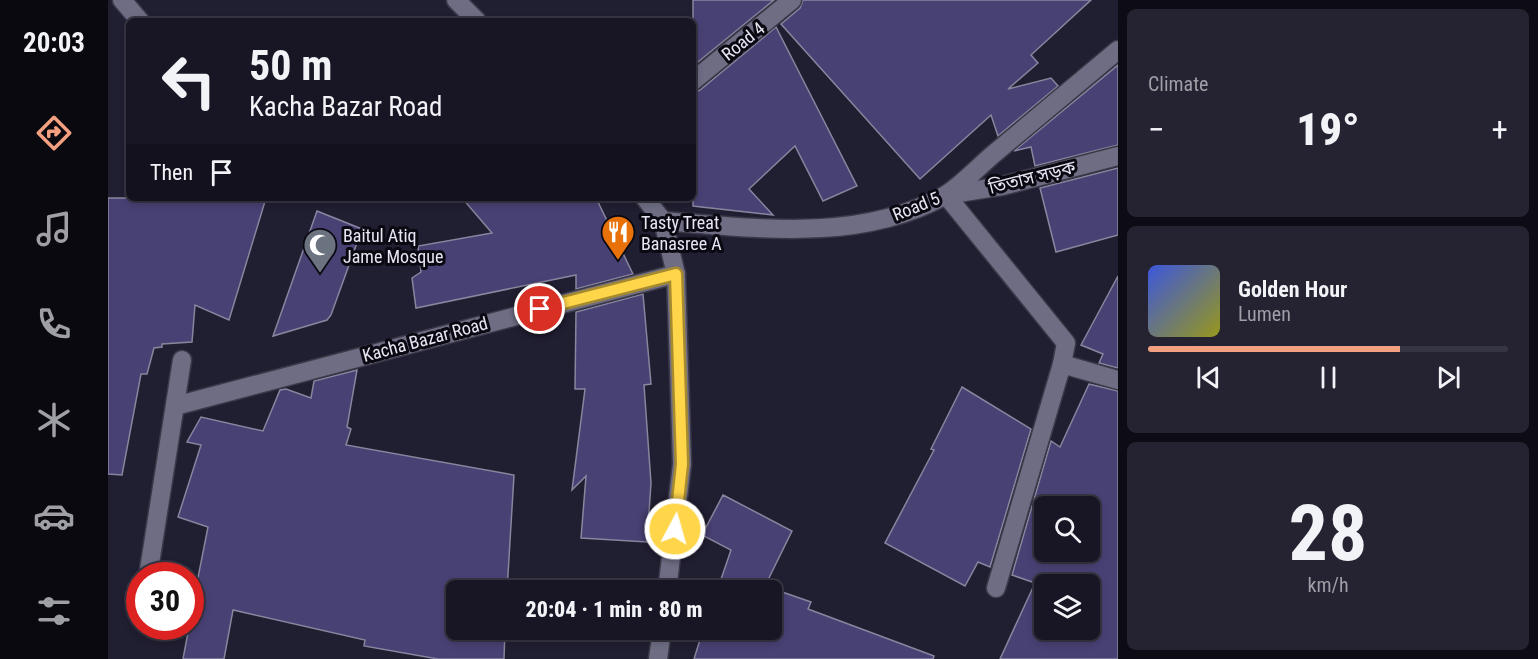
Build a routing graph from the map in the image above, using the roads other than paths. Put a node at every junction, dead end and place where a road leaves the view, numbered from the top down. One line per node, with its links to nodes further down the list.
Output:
1 (122, 0): 4 (street)
2 (456, 0): 5 (street)
3 (792, 0): 7 (street, Road 4)
4 (137, 18)
5 (474, 18)
6 (1118, 50): 9 (street, Road 5)
7 (696, 79)
8 (1118, 156): 9 (street, তিতাস সড়ক)
9 (946, 195): 11 (street, Road 5); 14 (street)
10 (647, 201): 11 (street)
11 (663, 221): 12 (street)
12 (676, 274): 16 (street, Kacha Bazar Road); 18 (street)
13 (182, 360): 16 (street)
14 (1062, 364): 15 (street); 19 (street)
15 (1118, 380)
16 (176, 406): 17 (street)
17 (150, 562)
18 (668, 580)
19 (996, 588)
20 (661, 640): 21 (street)
21 (658, 659)

